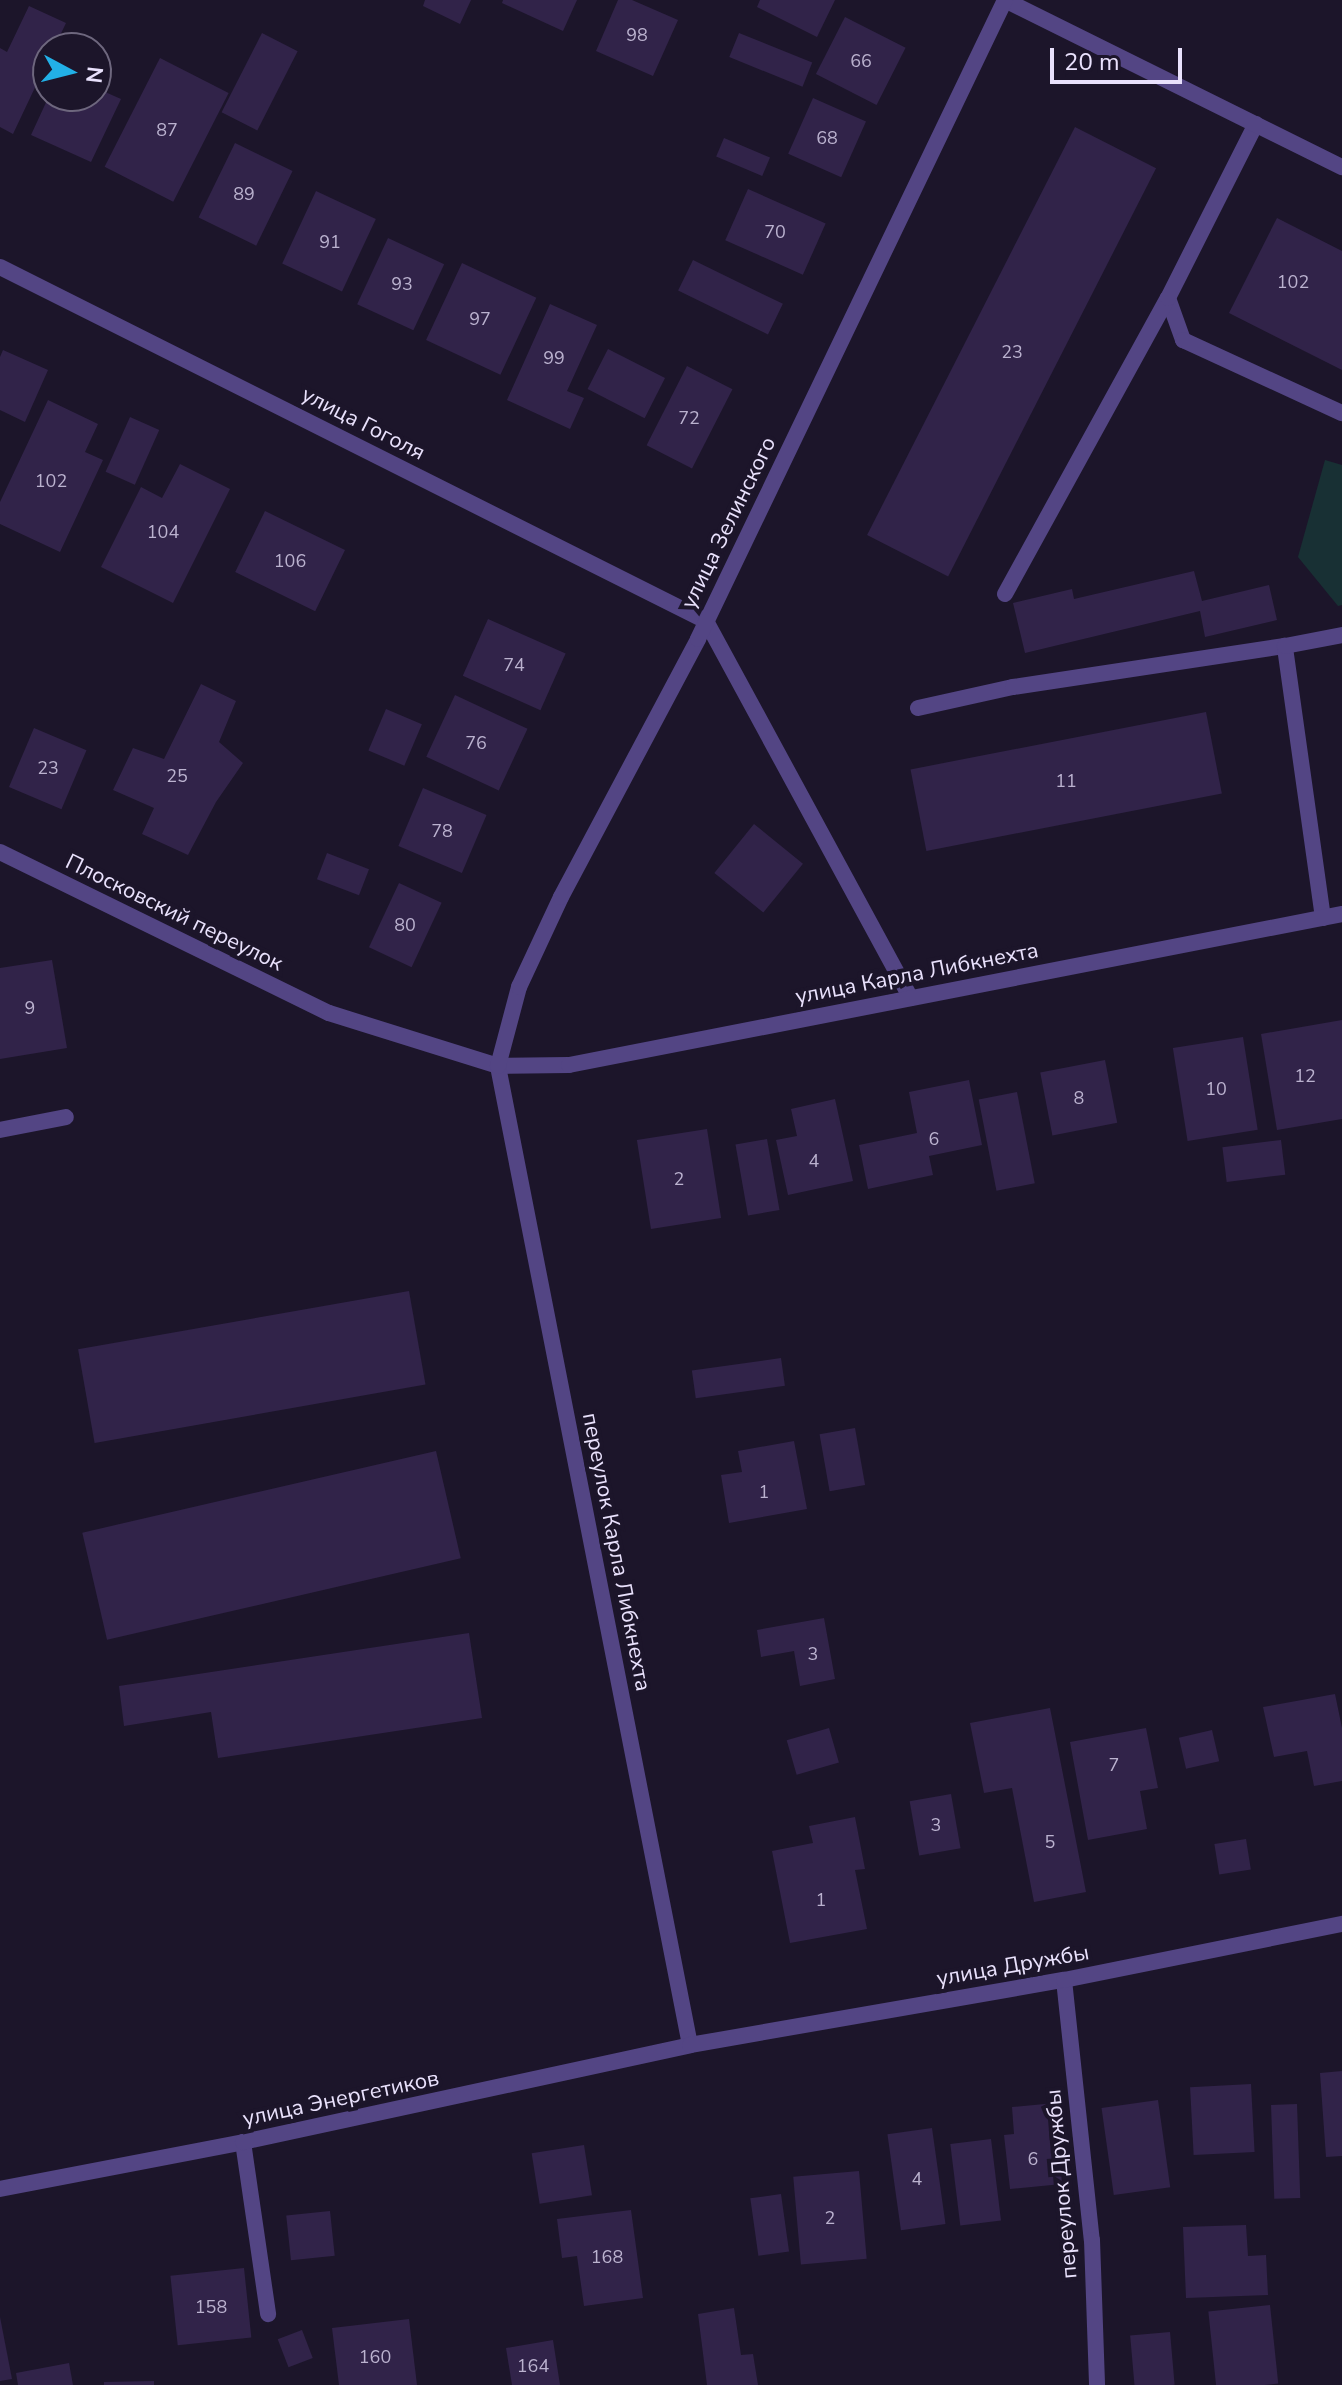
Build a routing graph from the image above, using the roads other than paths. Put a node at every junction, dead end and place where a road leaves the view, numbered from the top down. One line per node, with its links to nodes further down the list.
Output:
1 (1005, 0): 2 (street); 8 (street, улица Зелинского)
2 (1256, 124): 3 (street); 5 (street)
3 (1342, 167)
4 (0, 267): 8 (street, улица Гоголя)
5 (1168, 298): 6 (street); 7 (street)
6 (1342, 413)
7 (1005, 594)
8 (706, 621): 15 (street); 16 (street, улица Зелинского)
9 (1342, 635): 10 (street)
10 (1285, 646): 11 (street); 14 (street)
11 (918, 708)
12 (0, 852): 16 (street, Плосковский переулок)
13 (1342, 914): 14 (street, улица Карла Либкнехта)
14 (1323, 918): 15 (street, улица Карла Либкнехта)
15 (911, 998): 16 (street, улица Карла Либкнехта)
16 (498, 1066): 21 (street, переулок Карла Либкнехта)
17 (66, 1117): 18 (street)
18 (0, 1130)
19 (1342, 1924): 20 (street, улица Дружбы)
20 (1064, 1980): 21 (street, улица Дружбы); 25 (street, переулок Дружбы)
21 (690, 2045): 22 (street, улица Энергетиков)
22 (243, 2142): 23 (street, улица Энергетиков); 24 (street)
23 (0, 2189)
24 (268, 2314)
25 (1097, 2385)

